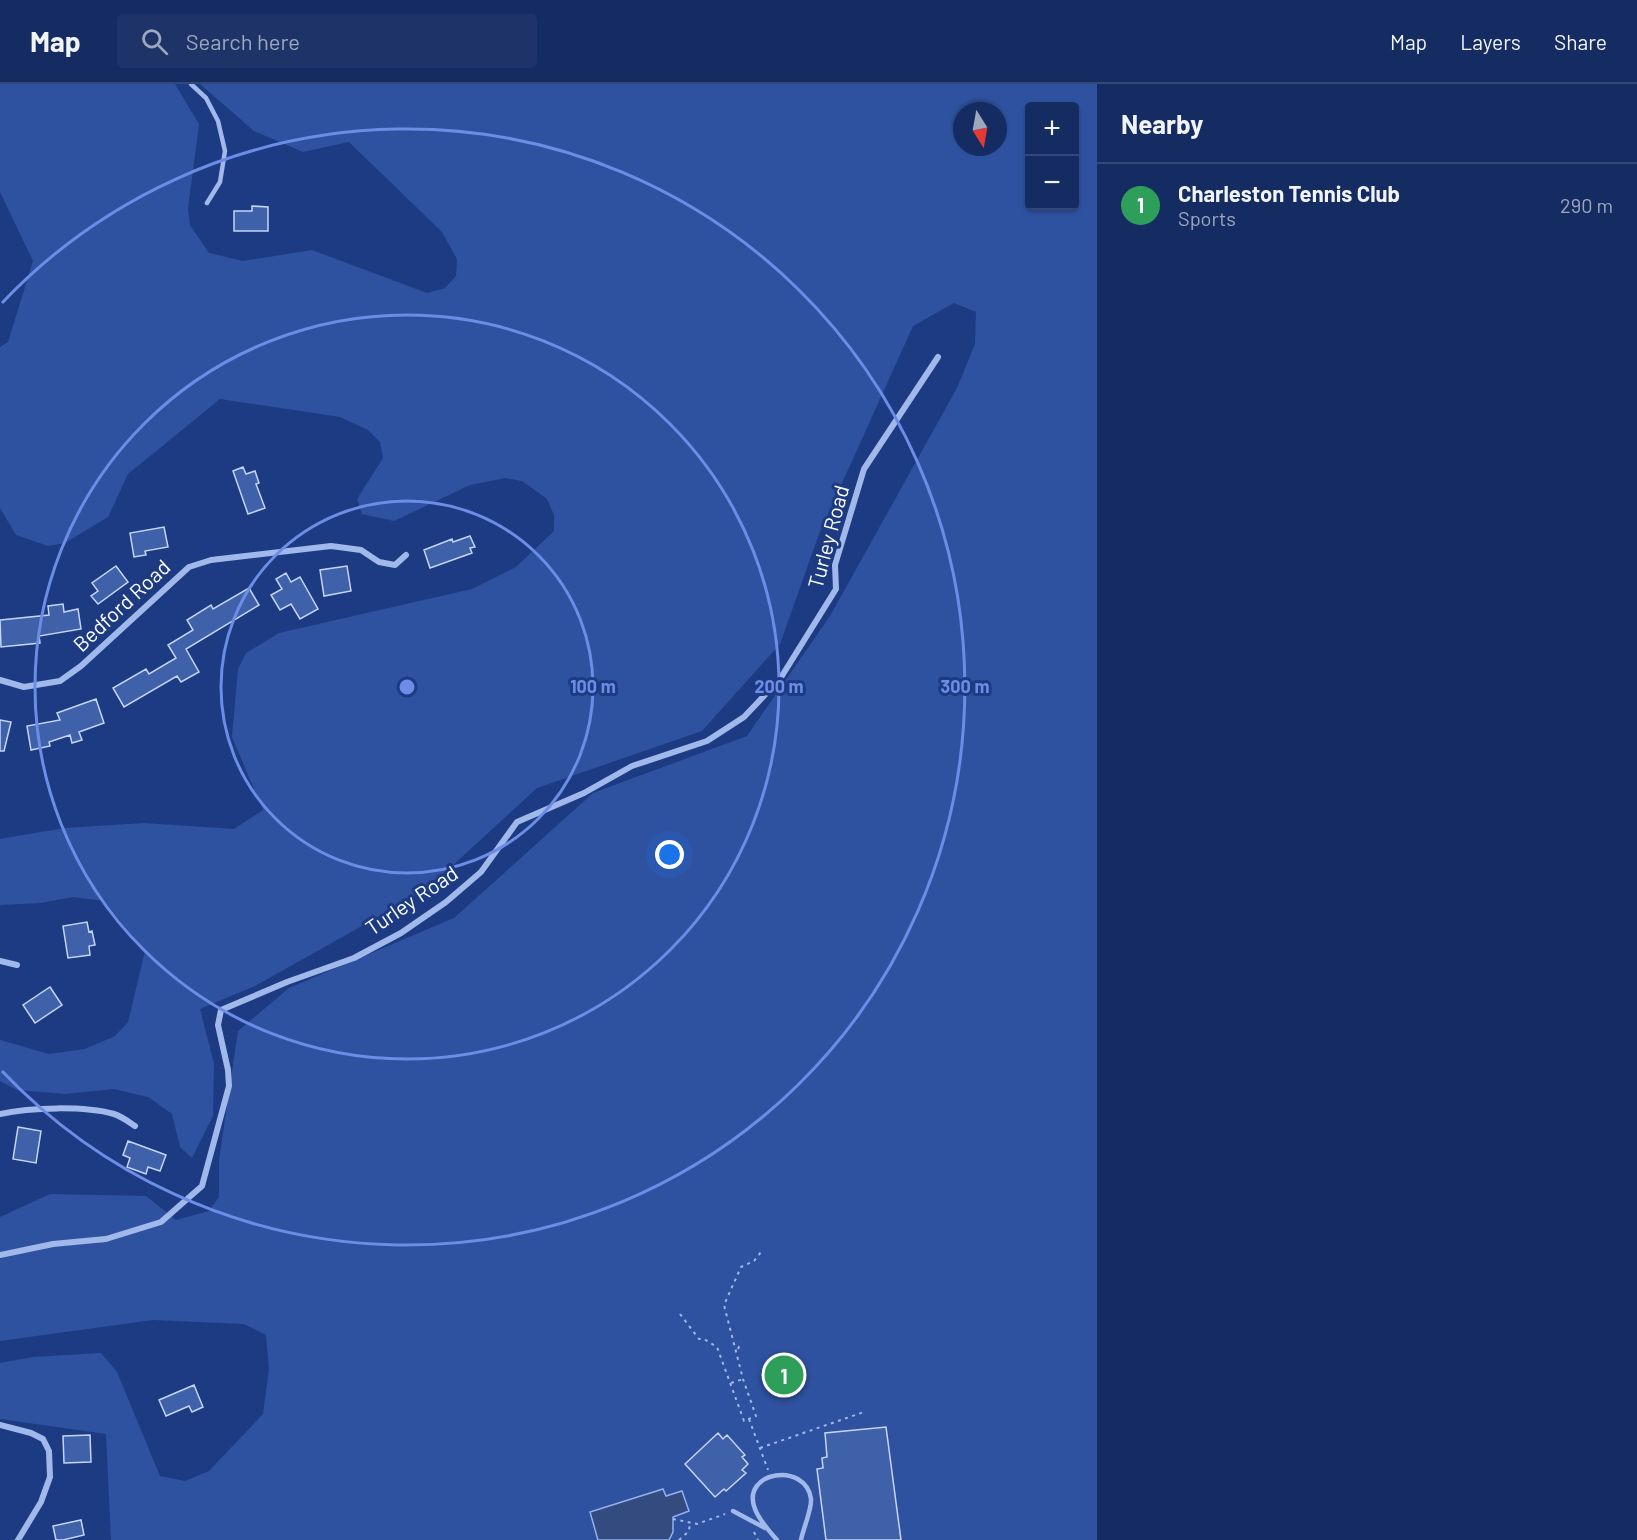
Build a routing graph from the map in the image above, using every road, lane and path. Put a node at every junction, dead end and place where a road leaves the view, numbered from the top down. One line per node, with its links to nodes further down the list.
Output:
1 (191, 84): 2 (lane)
2 (207, 203)
3 (938, 357): 11 (street, Turley Road)
4 (406, 555): 5 (street, Bedford Road)
5 (0, 680)
6 (0, 961): 7 (street)
7 (17, 965)
8 (0, 1114): 9 (street)
9 (135, 1126)
10 (761, 1252): 15 (path)
11 (0, 1255)
12 (680, 1314): 16 (path)
13 (741, 1342): 14 (path)
14 (738, 1349)
15 (743, 1379): 16 (path); 18 (path)
16 (731, 1384): 18 (path)
17 (864, 1413): 20 (path)
18 (749, 1419): 20 (path)
19 (0, 1425): 26 (street)
20 (760, 1448): 21 (path)
21 (770, 1476): 25 (lane); 29 (lane)
22 (733, 1511): 24 (path); 25 (lane)
23 (673, 1519): 24 (path)
24 (690, 1522): 27 (path)
25 (768, 1529): 28 (lane)
26 (18, 1540)
27 (679, 1540)
28 (777, 1540)
29 (801, 1540)

